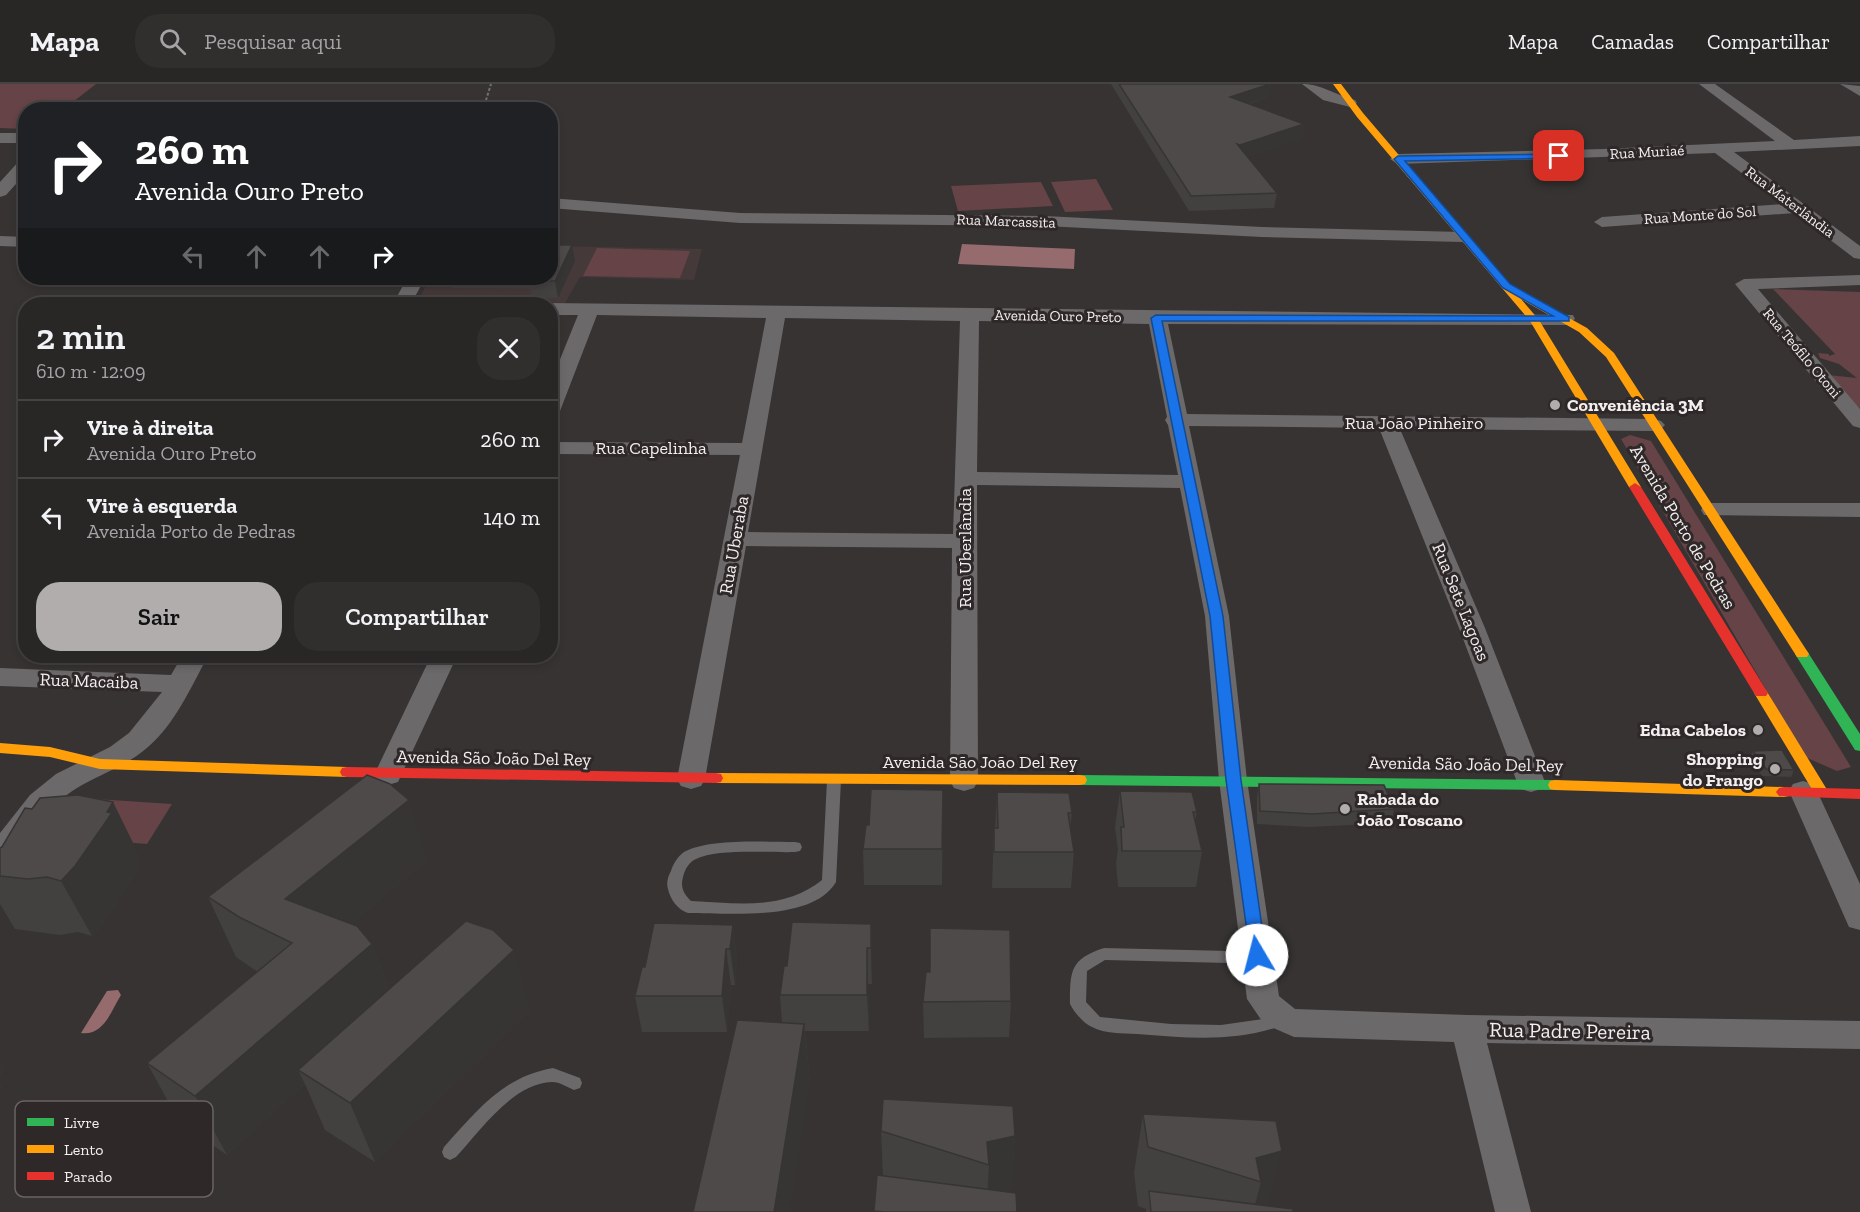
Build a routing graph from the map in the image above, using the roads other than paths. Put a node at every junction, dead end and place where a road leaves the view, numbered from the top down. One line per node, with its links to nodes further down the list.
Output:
1 (1309, 84): 6 (street, Avenida Porto de Pedras)
2 (1336, 84): 6 (main road, Avenida Porto de Pedras)
3 (1706, 84): 10 (street)
4 (1847, 84): 5 (street)
5 (1860, 92)
6 (1350, 103): 12 (main road, Avenida Porto de Pedras)
7 (0, 138): 8 (street)
8 (18, 138)
9 (1860, 141): 10 (street, Rua Muriaé)
10 (1791, 145): 11 (street, Rua Muriaé)
11 (1720, 149): 12 (street, Rua Muriaé); 17 (street, Rua Materlândia)
12 (1398, 159): 19 (main road, Avenida Porto de Pedras)
13 (18, 172): 15 (street)
14 (18, 191): 15 (street)
15 (0, 192)
16 (558, 205): 19 (street, Rua Marcassita)
17 (1798, 208): 18 (street, Rua Monte do Sol); 22 (street, Rua Materlândia)
18 (1602, 222)
19 (1462, 237): 24 (main road, Avenida Porto de Pedras)
20 (0, 241): 21 (street)
21 (18, 242)
22 (1860, 254)
23 (1860, 280): 34 (street, Rua Teófilo Otoni)
24 (1506, 286): 30 (main road, Avenida Porto de Pedras); 31 (main road, Avenida Porto de Pedras)
25 (558, 309): 26 (street, Avenida Ouro Preto)
26 (590, 309): 27 (street, Avenida Ouro Preto); 32 (street)
27 (777, 312): 28 (street, Avenida Ouro Preto); 39 (street, Rua Uberaba)
28 (970, 315): 29 (street, Avenida Ouro Preto); 40 (street, Rua Uberlândia)
29 (1156, 318): 31 (street, Avenida Ouro Preto); 33 (street)
30 (1566, 319): 31 (street, Avenida Ouro Preto); 37 (main road, Avenida Porto de Pedras)
31 (1534, 320): 36 (main road, Avenida Porto de Pedras)
32 (558, 391)
33 (1175, 420): 35 (street, Rua João Pinheiro); 41 (street)
34 (1860, 422)
35 (1388, 424): 36 (street, Rua João Pinheiro); 58 (street, Rua Sete Lagoas)
36 (1599, 424): 37 (street, Rua João Pinheiro); 59 (main road, Avenida Porto de Pedras)
37 (1654, 425): 42 (main road, Avenida Porto de Pedras)
38 (558, 448): 39 (street, Rua Capelinha)
39 (750, 449): 44 (street, Rua Uberaba)
40 (965, 478): 41 (street); 45 (street, Rua Uberlândia)
41 (1189, 482): 56 (street)
42 (1712, 510): 43 (street); 50 (main road, Avenida Porto de Pedras)
43 (1860, 510)
44 (735, 539): 45 (street); 54 (street, Rua Uberaba)
45 (964, 541): 57 (street, Rua Uberlândia)
46 (191, 663): 49 (street)
47 (441, 663): 53 (street)
48 (0, 677): 49 (street, Rua Macaiba)
49 (178, 684): 52 (street)
50 (1860, 746)
51 (0, 748): 52 (main road, Avenida São João Del Rey)
52 (99, 764): 53 (main road, Avenida São João Del Rey); 62 (street)
53 (388, 775): 54 (main road, Avenida São João Del Rey)
54 (691, 779): 55 (main road, Avenida São João Del Rey)
55 (834, 780): 57 (main road, Avenida São João Del Rey); 61 (lane)
56 (1233, 780): 57 (main road, Avenida São João Del Rey); 58 (main road, Avenida São João Del Rey); 65 (street)
57 (964, 781)
58 (1531, 782): 59 (main road, Avenida São João Del Rey)
59 (1812, 792): 60 (main road, Avenida São João Del Rey); 63 (street)
60 (1860, 794)
61 (795, 847)
62 (0, 855)
63 (1860, 918)
64 (1229, 957): 65 (lane)
65 (1281, 1019): 66 (street, Rua Padre Pereira)
66 (1467, 1029): 67 (street, Rua Padre Pereira); 70 (street)
67 (1860, 1035)
68 (574, 1083): 69 (lane)
69 (450, 1152)
70 (1513, 1212)

